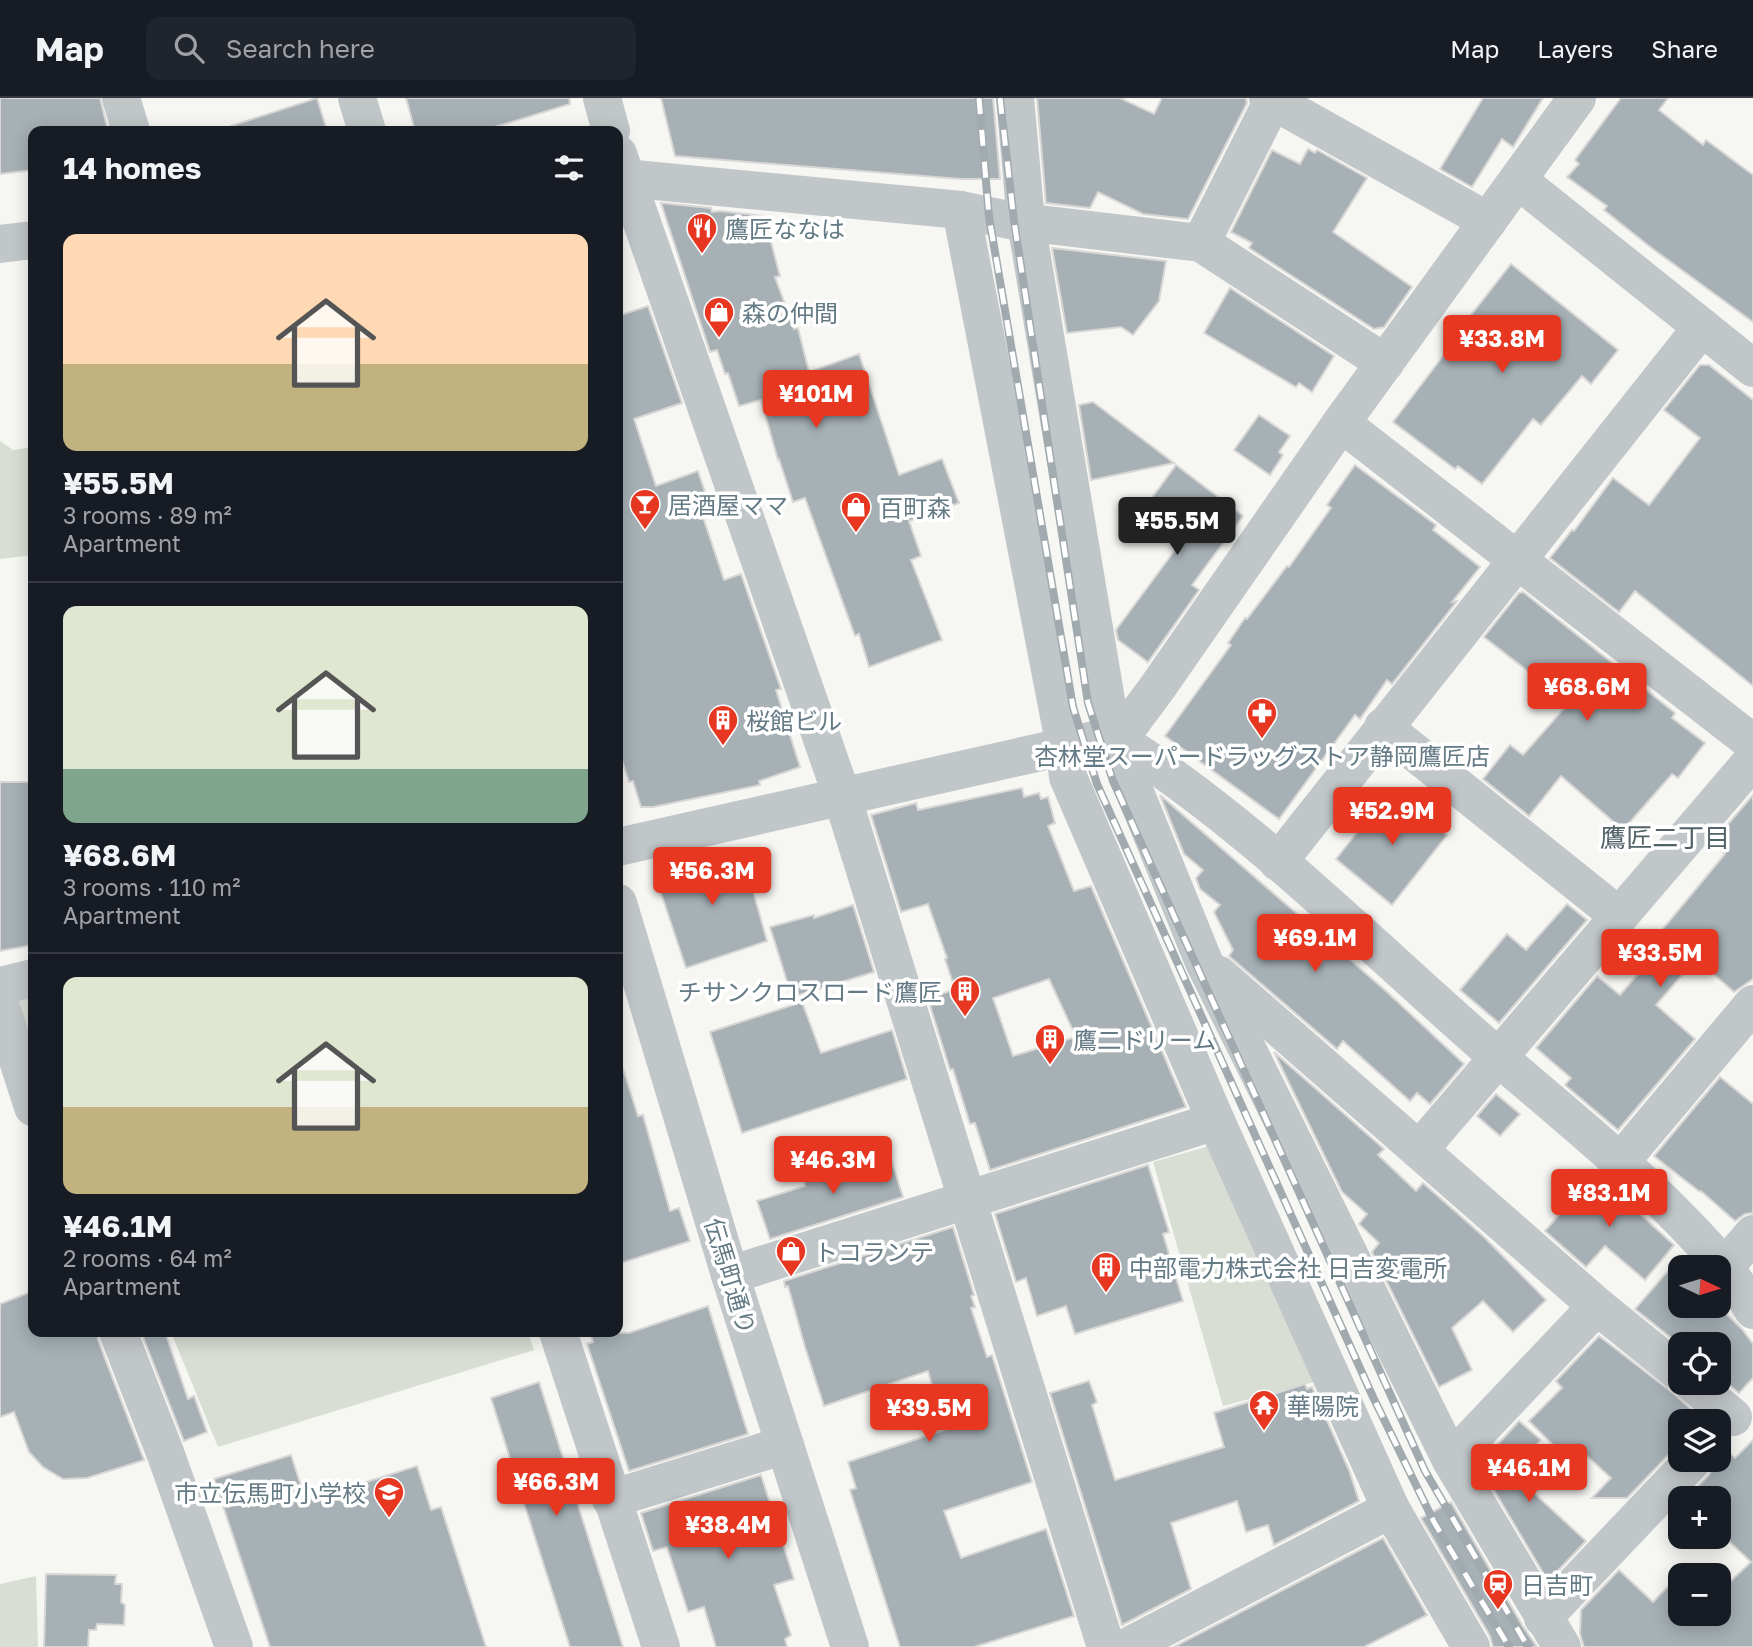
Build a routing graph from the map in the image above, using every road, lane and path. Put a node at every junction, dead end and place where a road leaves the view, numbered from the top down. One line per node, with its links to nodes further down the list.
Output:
1 (121, 98): 6 (street)
2 (357, 98): 7 (street)
3 (1015, 98): 13 (street)
4 (1577, 98): 10 (street)
5 (1272, 99): 12 (street); 15 (street)
6 (129, 126)
7 (365, 126)
8 (623, 139): 11 (street)
9 (623, 173): 27 (street)
10 (1518, 180): 12 (street); 17 (street)
11 (961, 209): 13 (street); 25 (street)
12 (1488, 221): 18 (street)
13 (1026, 222): 15 (street); 23 (street)
14 (28, 241): 16 (street)
15 (1200, 243): 18 (street)
16 (0, 244)
17 (1702, 327): 19 (street); 21 (street)
18 (1385, 363): 20 (street)
19 (1753, 368)
20 (1341, 423): 21 (street); 23 (street)
21 (1517, 560): 22 (street); 24 (street)
22 (1383, 727): 29 (street); 30 (street)
23 (1112, 736): 25 (street); 29 (street); 32 (street)
24 (1753, 743)
25 (1065, 747): 27 (street); 37 (street)
26 (1753, 760): 30 (street)
27 (842, 796): 28 (street); 40 (street)
28 (623, 846)
29 (1278, 862): 35 (street)
30 (1619, 916): 35 (street)
31 (623, 920): 44 (street, 伝馬町通り)
32 (1204, 962): 38 (street); 54 (street)
33 (14, 991): 36 (street)
34 (1753, 1004): 39 (street)
35 (1498, 1057): 38 (street); 39 (street)
36 (28, 1076)
37 (1216, 1121): 40 (street); 57 (street)
38 (1419, 1150): 46 (street)
39 (1621, 1161): 42 (street)
40 (967, 1200): 44 (street); 62 (street)
41 (1753, 1234): 43 (street)
42 (1714, 1255)
43 (1731, 1259)
44 (730, 1275): 53 (street, 伝馬町通り)
45 (1731, 1276): 47 (street)
46 (1597, 1306): 50 (street); 54 (street)
47 (1753, 1310)
48 (120, 1337): 59 (street)
49 (560, 1337): 56 (street)
50 (1668, 1363)
51 (1708, 1395): 52 (street)
52 (1735, 1415)
53 (785, 1445): 56 (street); 61 (street, 伝馬町通り)
54 (1451, 1460): 58 (street)
55 (1683, 1472): 58 (street)
56 (611, 1499): 60 (street)
57 (1391, 1509): 63 (street); 64 (street)
58 (1553, 1632)
59 (229, 1646)
60 (661, 1647)
61 (850, 1647)
62 (1106, 1647)
63 (1127, 1647)
64 (1471, 1647)

